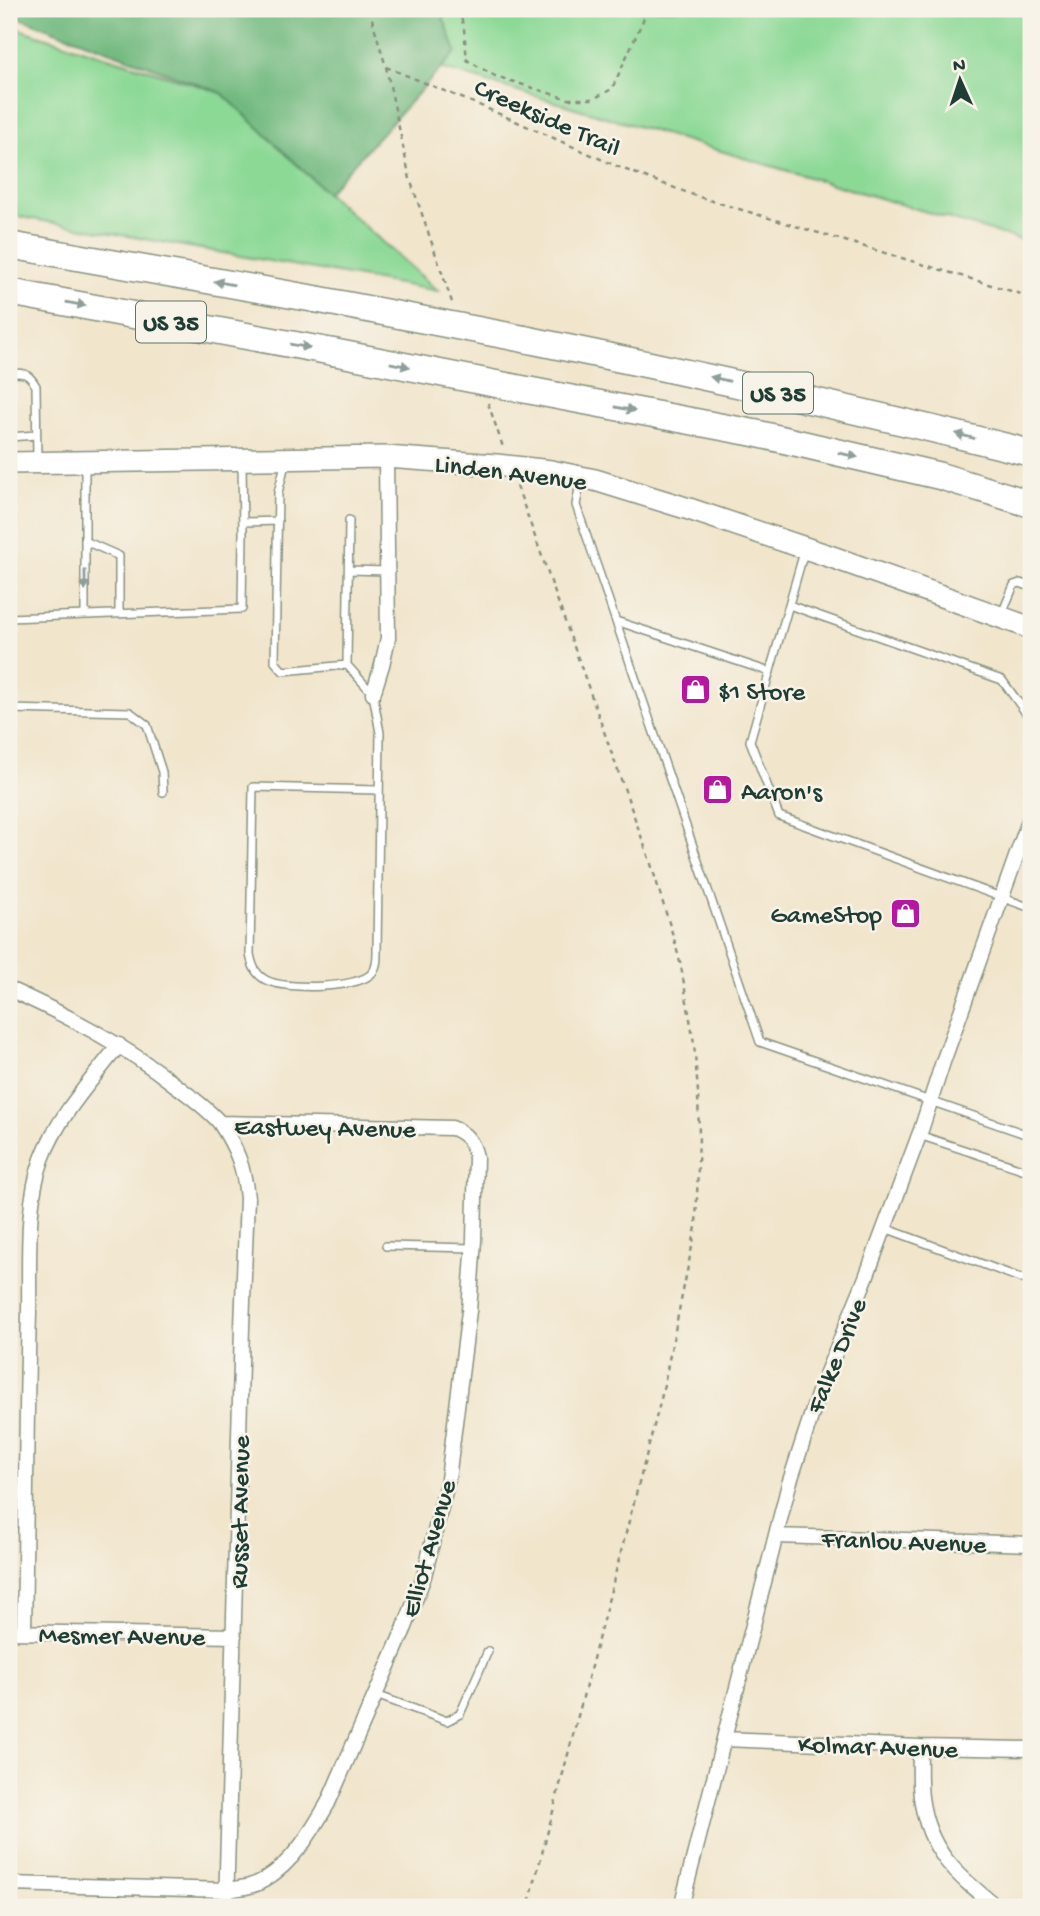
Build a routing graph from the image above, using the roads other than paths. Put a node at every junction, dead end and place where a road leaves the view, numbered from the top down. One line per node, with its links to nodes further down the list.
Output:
1 (9, 245): 6 (highway, US 35, one-way to 1, bridge)
2 (9, 292): 14 (highway, US 35, one-way to 14, bridge)
3 (9, 373): 4 (lane)
4 (36, 435): 5 (lane); 12 (lane)
5 (9, 437)
6 (1031, 453)
7 (386, 457): 8 (main road, Linden Avenue); 13 (main road, Linden Avenue); 21 (street)
8 (287, 459): 9 (main road, Linden Avenue); 16 (lane)
9 (242, 461): 10 (main road, Linden Avenue); 17 (lane)
10 (85, 462): 12 (main road, Linden Avenue); 18 (lane)
11 (9, 463): 12 (main road, Linden Avenue)
12 (37, 463)
13 (581, 478): 19 (main road, Linden Avenue); 28 (lane)
14 (1031, 504)
15 (349, 520): 20 (lane)
16 (278, 521): 17 (lane); 30 (lane)
17 (243, 522): 24 (lane)
18 (85, 541): 24 (lane); 25 (lane, one-way to 25)
19 (805, 548): 23 (lane); 26 (main road, Linden Avenue)
20 (349, 570): 21 (lane); 30 (lane)
21 (387, 571): 32 (street)
22 (1031, 587): 26 (lane)
23 (789, 605): 31 (lane); 34 (lane)
24 (119, 613): 25 (lane)
25 (85, 615): 27 (lane)
26 (1001, 617): 29 (main road, Linden Avenue)
27 (9, 618)
28 (616, 621): 31 (lane); 42 (lane)
29 (1031, 628)
30 (346, 665): 32 (lane)
31 (769, 672): 38 (lane)
32 (373, 694): 35 (lane)
33 (9, 709): 36 (lane)
34 (1031, 720)
35 (378, 790): 35 (lane)
36 (163, 792)
37 (1031, 815): 38 (street, Falke Drive)
38 (1002, 897): 39 (lane); 42 (street, Falke Drive)
39 (1031, 908)
40 (9, 989): 41 (street, Eastwey Avenue)
41 (119, 1045): 43 (street, Eastwey Avenue); 55 (street)
42 (931, 1100): 44 (street, Falke Drive); 45 (lane)
43 (220, 1123): 46 (street, Eastwey Avenue); 56 (street, Russet Avenue)
44 (919, 1135): 47 (lane); 48 (street, Falke Drive)
45 (1031, 1136)
46 (470, 1139): 50 (street, Elliot Avenue)
47 (1031, 1172)
48 (884, 1227): 51 (lane); 52 (street, Falke Drive)
49 (386, 1246): 50 (lane)
50 (473, 1248): 58 (street, Elliot Avenue)
51 (1031, 1282)
52 (776, 1536): 53 (street, Franlou Avenue); 59 (street, Falke Drive)
53 (1031, 1544)
54 (9, 1632): 55 (street, Mesmer Avenue)
55 (24, 1632): 56 (street, Mesmer Avenue)
56 (234, 1636): 63 (street, Russet Avenue)
57 (488, 1651): 58 (lane)
58 (375, 1695): 63 (street, Elliot Avenue)
59 (724, 1740): 60 (street, Kolmar Avenue); 65 (street, Falke Drive)
60 (920, 1747): 61 (street, Kolmar Avenue); 66 (street)
61 (1031, 1749)
62 (9, 1884): 63 (street, Elliot Avenue)
63 (227, 1889): 64 (street, Russet Avenue)
64 (226, 1907)
65 (681, 1907)
66 (997, 1907)

